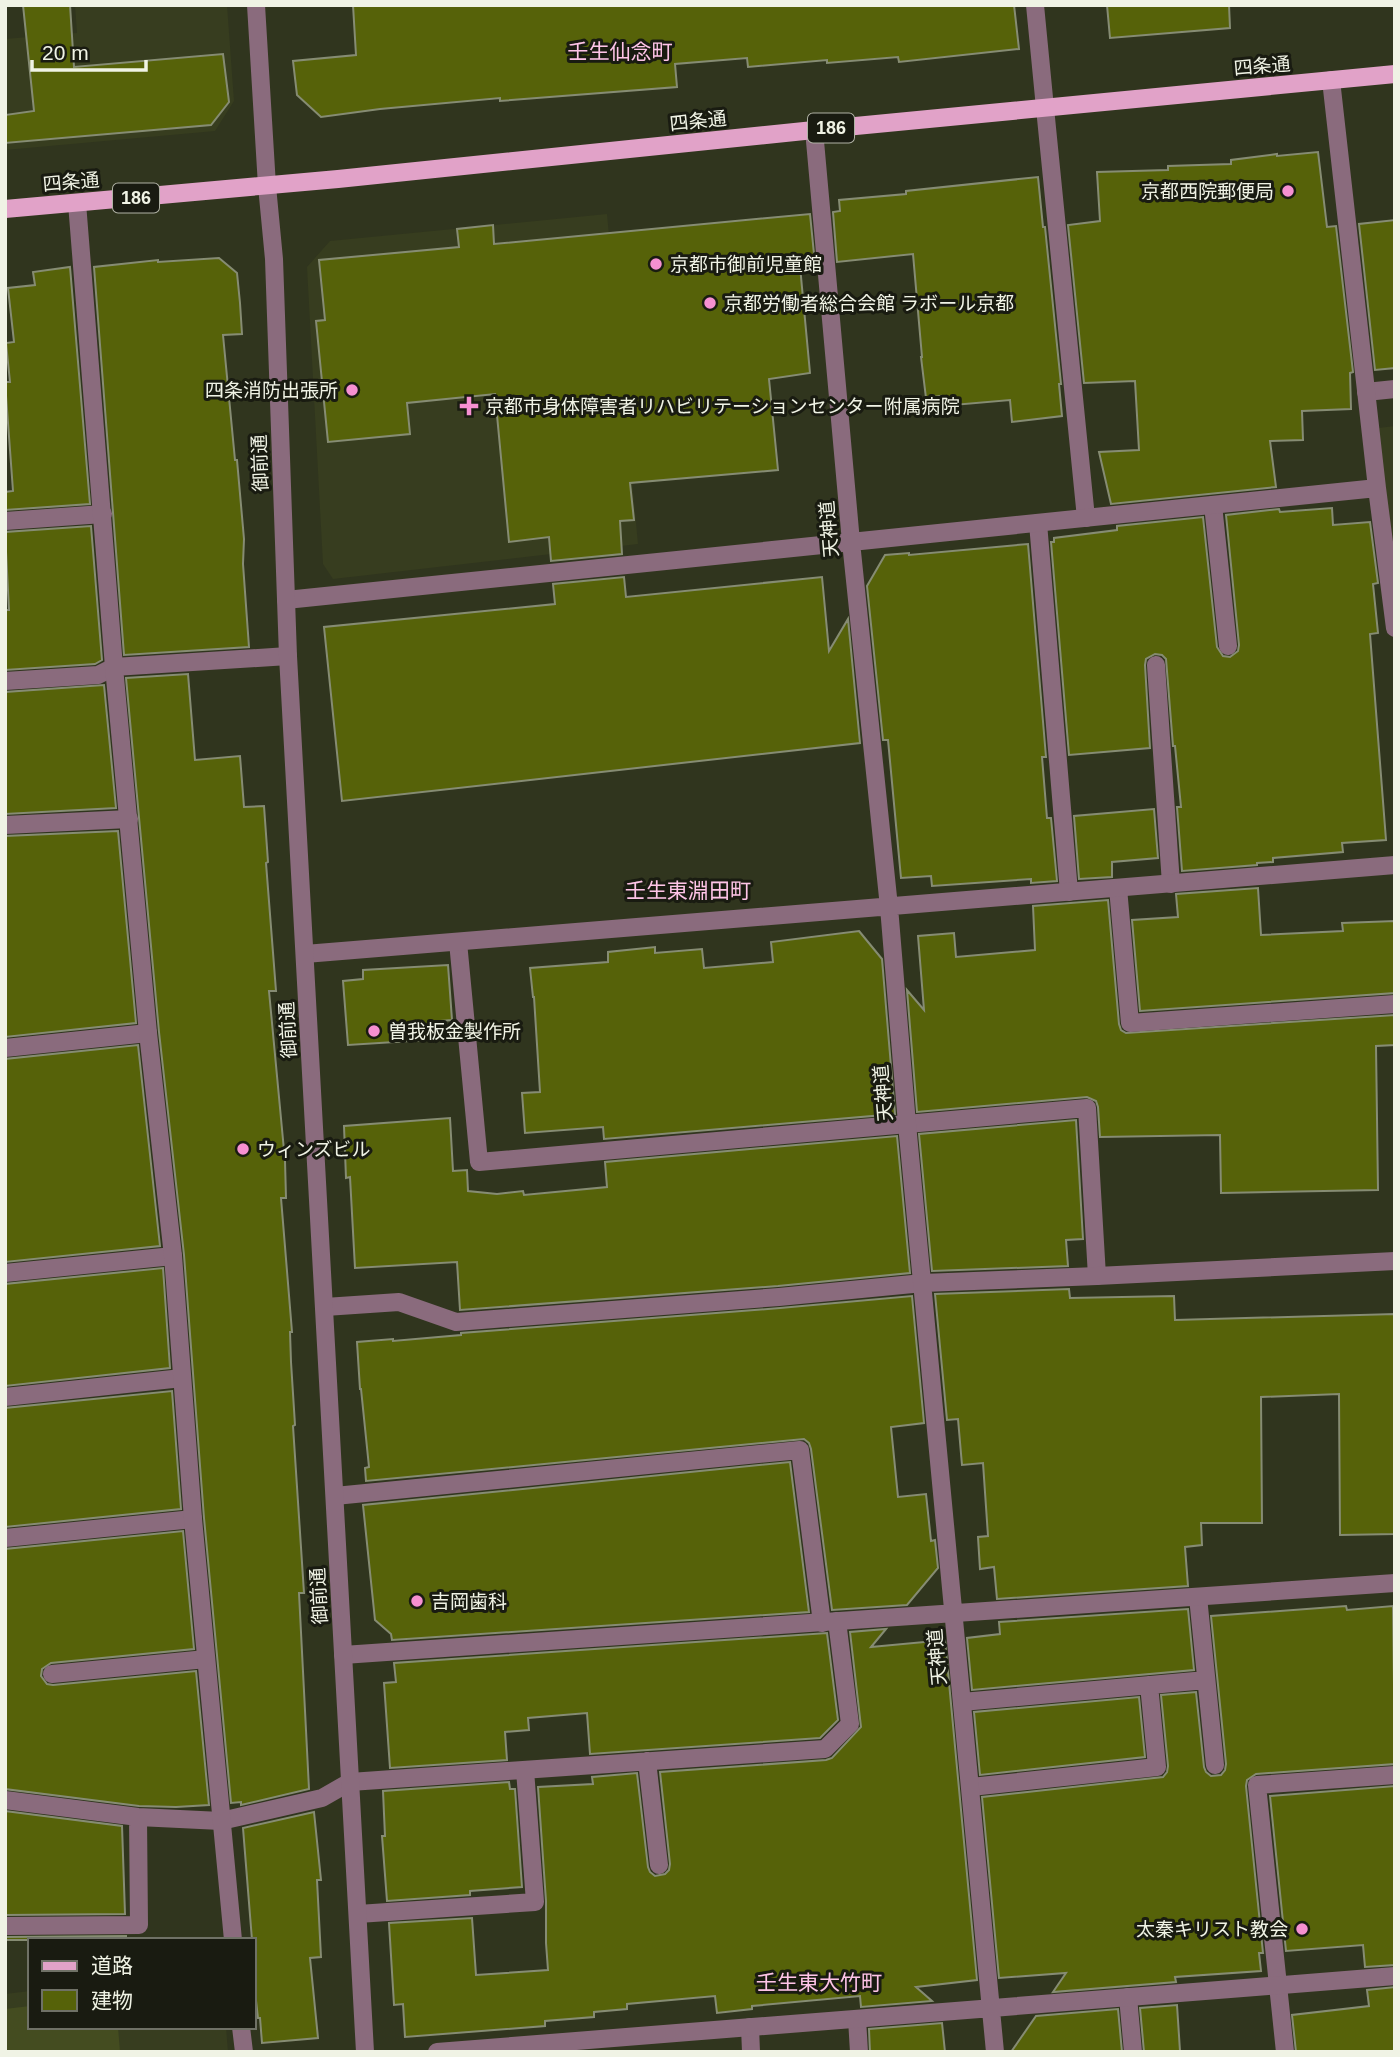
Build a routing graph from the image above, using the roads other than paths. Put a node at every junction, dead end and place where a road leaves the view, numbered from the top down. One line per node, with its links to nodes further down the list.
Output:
1 (256, 5): 7 (street, 御前通)
2 (1035, 5): 5 (street)
3 (1395, 74): 4 (main road, 四条通 / 186)
4 (1331, 80): 5 (main road, 四条通 / 186); 11 (street)
5 (1045, 108): 6 (main road, 四条通 / 186); 15 (street)
6 (814, 130): 7 (main road, 四条通 / 186); 18 (street, 天神道)
7 (267, 186): 8 (main road, 四条通 / 186); 19 (street, 御前通)
8 (77, 203): 9 (main road, 四条通 / 186); 14 (street)
9 (5, 209)
10 (1395, 389): 11 (street)
11 (1366, 392): 12 (street)
12 (1377, 488): 13 (street); 20 (street)
13 (1213, 505): 15 (street); 21 (street)
14 (103, 514): 16 (street); 24 (street)
15 (1086, 518): 17 (street)
16 (5, 521)
17 (1038, 523): 18 (street); 31 (street)
18 (851, 542): 19 (street); 32 (street, 天神道)
19 (286, 600): 22 (street, 御前通)
20 (1395, 628)
21 (1228, 646)
22 (288, 656): 24 (street); 34 (street, 御前通)
23 (1156, 665): 29 (street)
24 (114, 667): 25 (street); 26 (street)
25 (5, 681)
26 (129, 819): 27 (street); 36 (street)
27 (5, 825)
28 (1395, 865): 29 (street)
29 (1171, 884): 30 (street)
30 (1118, 888): 31 (street); 35 (street)
31 (1069, 892): 32 (street)
32 (889, 907): 33 (street); 38 (street, 天神道)
33 (458, 942): 34 (street); 38 (street)
34 (305, 954): 44 (street, 御前通)
35 (1395, 1004)
36 (148, 1033): 37 (street); 39 (street)
37 (5, 1048)
38 (907, 1124): 42 (street); 43 (street, 天神道)
39 (173, 1256): 41 (street); 45 (street)
40 (1395, 1261): 42 (street)
41 (5, 1273)
42 (1097, 1276): 43 (street)
43 (923, 1283): 44 (street); 52 (street, 天神道)
44 (325, 1307): 47 (street, 御前通)
45 (182, 1378): 46 (street); 48 (street)
46 (5, 1397)
47 (335, 1496): 53 (street); 54 (street, 御前通)
48 (192, 1519): 49 (street); 55 (street)
49 (5, 1538)
50 (1395, 1583): 51 (street)
51 (1198, 1597): 52 (street); 57 (street)
52 (954, 1614): 53 (street); 59 (street, 天神道)
53 (829, 1622): 54 (street); 60 (street)
54 (344, 1655): 64 (street, 御前通)
55 (206, 1659): 56 (street); 68 (street)
56 (52, 1674)
57 (1206, 1680): 58 (street); 61 (street)
58 (1149, 1685): 59 (street); 65 (street)
59 (962, 1702): 65 (street, 天神道)
60 (647, 1761): 62 (street); 69 (street)
61 (1215, 1765)
62 (526, 1770): 64 (street); 70 (street)
63 (1395, 1775): 74 (street)
64 (350, 1782): 68 (street); 70 (street, 御前通)
65 (971, 1787): 76 (street, 天神道)
66 (5, 1800): 67 (street)
67 (138, 1817): 68 (street); 71 (street)
68 (221, 1821): 72 (street)
69 (659, 1865)
70 (358, 1914): 82 (street, 御前通)
71 (5, 1926)
72 (233, 1938)
73 (1395, 1976): 74 (street)
74 (1279, 1984): 75 (street); 88 (street)
75 (1128, 1997): 76 (street); 87 (street)
76 (992, 2008): 77 (street); 86 (street, 天神道)
77 (857, 2019): 78 (street); 85 (street)
78 (750, 2027): 80 (street); 84 (street)
79 (241, 2029): 81 (street)
80 (595, 2045): 83 (street)
81 (244, 2052)
82 (365, 2052)
83 (438, 2052)
84 (751, 2052)
85 (859, 2052)
86 (995, 2052)
87 (1133, 2052)
88 (1285, 2052)

